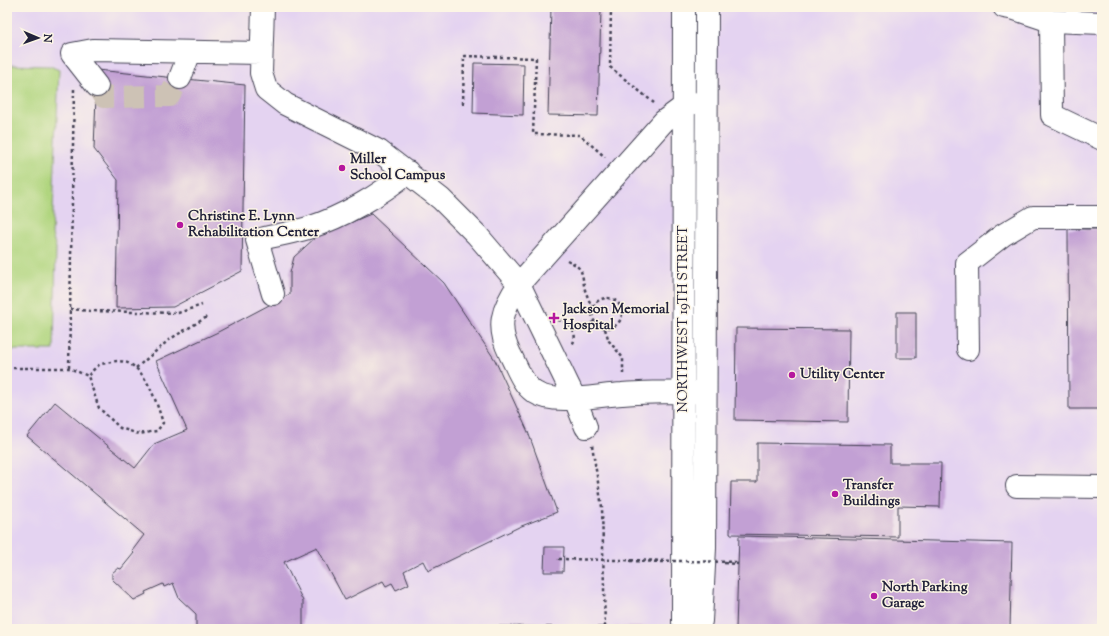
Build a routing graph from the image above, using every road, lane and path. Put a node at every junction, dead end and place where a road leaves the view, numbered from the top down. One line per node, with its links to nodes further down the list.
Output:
1 (263, 7): 9 (street)
2 (611, 7): 15 (path)
3 (684, 7): 16 (street, NORTHWEST 19TH STREET)
4 (707, 7): 13 (street, NORTHWEST 19TH STREET)
5 (1004, 7): 6 (street)
6 (1051, 22): 7 (street); 17 (street)
7 (1102, 23)
8 (190, 52): 9 (street); 10 (street); 11 (street)
9 (261, 54): 19 (street)
10 (180, 78)
11 (97, 86)
12 (74, 87): 26 (path)
13 (708, 98): 16 (street); 39 (street, NORTHWEST 19TH STREET)
14 (462, 104): 18 (path)
15 (657, 105)
16 (683, 107): 22 (street); 39 (street, NORTHWEST 19TH STREET)
17 (1102, 139)
18 (605, 157)
19 (408, 172): 22 (street); 23 (street)
20 (1102, 217): 33 (street)
21 (564, 258): 25 (path)
22 (519, 284): 40 (street); 40 (street)
23 (273, 294)
24 (202, 305): 26 (path)
25 (592, 308): 29 (path); 30 (path)
26 (70, 309): 35 (path)
27 (208, 317): 36 (path)
28 (555, 319): 31 (path)
29 (594, 322): 30 (path); 31 (path)
30 (605, 329): 38 (path)
31 (574, 330): 32 (path)
32 (568, 349)
33 (968, 349)
34 (7, 368): 35 (path)
35 (69, 368): 37 (path)
36 (136, 368): 37 (path); 37 (path)
37 (88, 376)
38 (622, 376)
39 (695, 392): 40 (street); 49 (street, NORTHWEST 19TH STREET); 50 (street, NORTHWEST 19TH STREET)
40 (575, 398): 41 (street)
41 (586, 427): 48 (path)
42 (1017, 486): 43 (street)
43 (1102, 487)
44 (559, 560): 47 (path, bridge)
45 (630, 561): 46 (path)
46 (676, 562)
47 (738, 562)
48 (605, 629)
49 (688, 629)
50 (697, 629)

